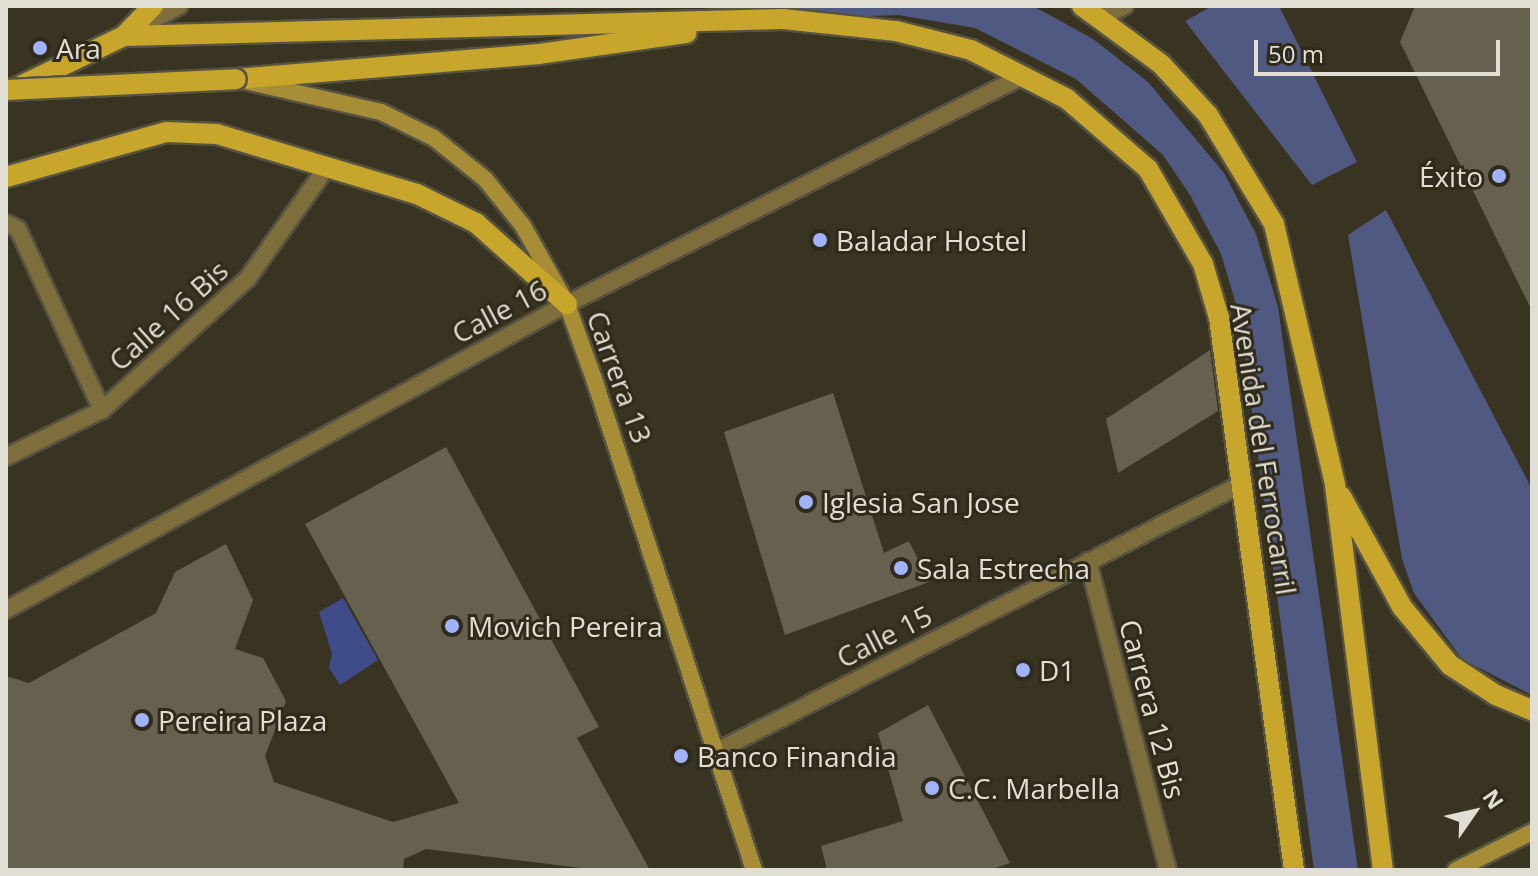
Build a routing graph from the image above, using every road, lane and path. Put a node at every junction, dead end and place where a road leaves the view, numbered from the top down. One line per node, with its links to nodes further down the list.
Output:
1 (153, 6): 7 (main road)
2 (179, 6): 7 (street)
3 (1082, 6): 5 (main road, Avenida del Ferrocarril)
4 (1125, 6): 5 (street)
5 (1102, 18): 18 (main road, Avenida del Ferrocarril)
6 (783, 19): 7 (main road); 8 (main road, Avenida del Ferrocarril); 9 (main road)
7 (124, 36): 10 (main road)
8 (1025, 75): 14 (street, Calle 16); 17 (main road, Avenida del Ferrocarril)
9 (236, 79): 10 (main road, bridge); 14 (street, Carrera 13)
10 (6, 92)
11 (327, 167): 12 (main road); 14 (main road); 15 (street, Calle 16 Bis)
12 (6, 177)
13 (6, 223): 15 (street)
14 (567, 304): 20 (street, Calle 16); 22 (street, Carrera 13)
15 (102, 410): 16 (street, Calle 16 Bis)
16 (6, 457)
17 (1244, 483): 19 (street, Calle 15); 27 (main road, Avenida del Ferrocarril)
18 (1335, 485): 21 (main road); 28 (main road, Avenida del Ferrocarril)
19 (1088, 561): 22 (street, Calle 15); 26 (street, Carrera 12 Bis)
20 (6, 610)
21 (1532, 710)
22 (719, 750): 25 (street, Carrera 13)
23 (1532, 832): 24 (street)
24 (1464, 866)
25 (754, 870)
26 (1168, 870)
27 (1294, 870)
28 (1383, 870)

